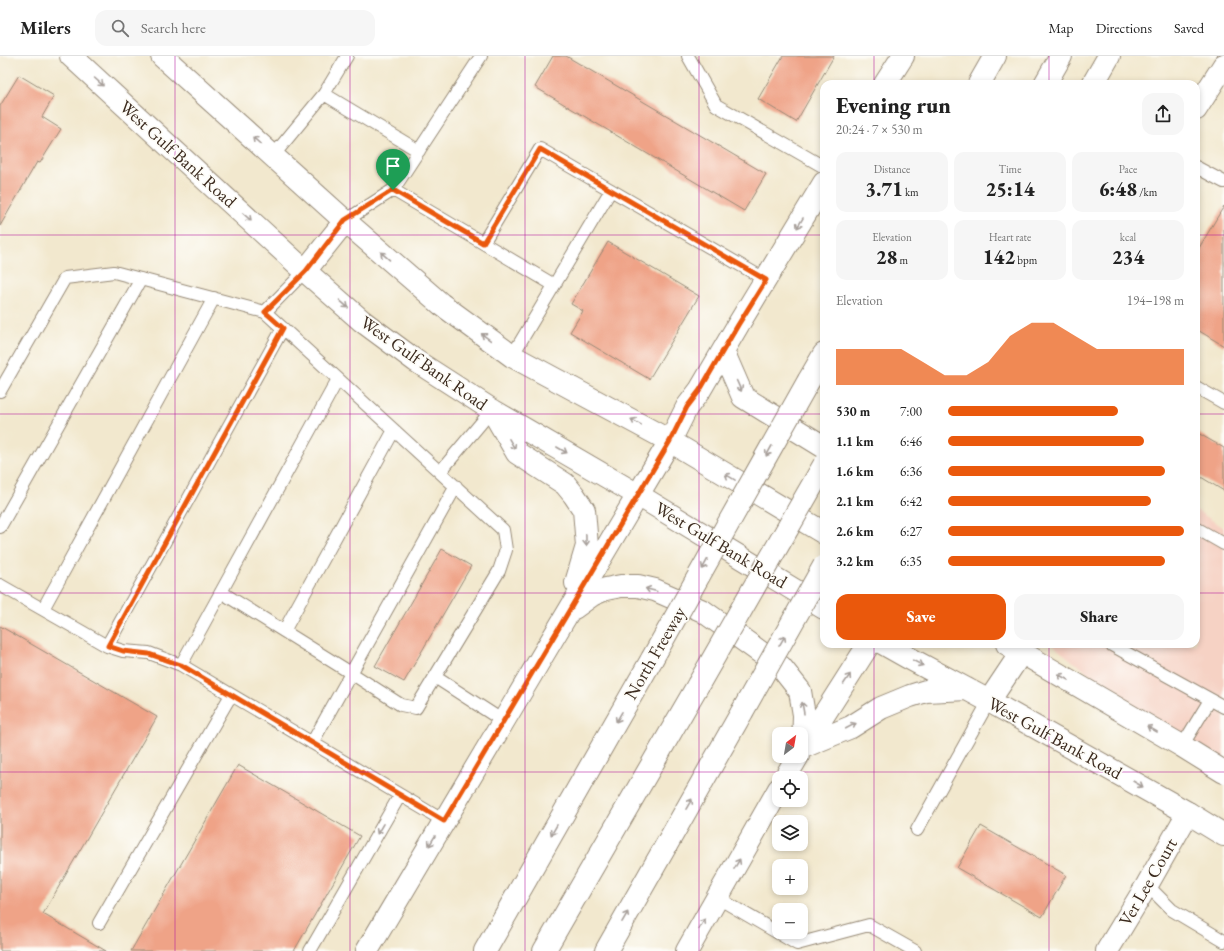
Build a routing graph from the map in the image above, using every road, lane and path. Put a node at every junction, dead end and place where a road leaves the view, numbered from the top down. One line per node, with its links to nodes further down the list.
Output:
1 (71, 56): 27 (main road, West Gulf Bank Road, one-way to 27)
2 (162, 56): 18 (main road, one-way to 2)
3 (347, 56): 15 (lane)
4 (481, 56): 17 (lane)
5 (688, 56): 19 (lane)
6 (903, 56): 11 (main road)
7 (995, 56): 12 (main road)
8 (1061, 56): 13 (main road)
9 (1108, 56): 14 (main road)
10 (1224, 65): 16 (main road)
11 (888, 80)
12 (981, 80)
13 (1046, 80)
14 (1095, 80)
15 (324, 94): 17 (lane); 18 (lane)
16 (1200, 103)
17 (419, 151): 22 (lane)
18 (273, 156): 25 (main road)
19 (820, 165)
20 (1200, 168): 21 (lane)
21 (1224, 182)
22 (393, 190): 25 (lane); 26 (lane)
23 (611, 190): 26 (lane); 29 (lane); 30 (lane)
24 (820, 190): 29 (main road, one-way to 29)
25 (345, 220): 27 (main road); 35 (main road, one-way to 25)
26 (483, 243): 30 (lane)
27 (306, 271): 32 (lane); 41 (main road, West Gulf Bank Road, one-way to 41)
28 (141, 279): 31 (lane); 39 (lane); 49 (lane)
29 (766, 280): 34 (main road)
30 (554, 285): 35 (lane)
31 (214, 298): 32 (lane); 57 (lane)
32 (265, 312): 33 (lane)
33 (283, 328): 37 (lane); 60 (lane)
34 (723, 350): 43 (main road); 44 (main road, one-way to 44)
35 (512, 356): 43 (main road, one-way to 35)
36 (820, 361): 94 (main road, North Freeway, one-way to 94, bridge)
37 (338, 379): 42 (lane); 55 (lane)
38 (1200, 389): 40 (lane)
39 (0, 390)
40 (1224, 403)
41 (492, 410): 45 (lane); 48 (main road, West Gulf Bank Road, one-way to 48); 58 (main road, one-way to 58)
42 (394, 430): 45 (lane); 59 (lane)
43 (670, 441): 48 (main road); 51 (main road, one-way to 43)
44 (820, 445)
45 (440, 472): 47 (lane)
46 (820, 472): 95 (main road, bridge)
47 (456, 486): 67 (lane); 68 (lane)
48 (638, 495): 56 (main road, West Gulf Bank Road); 58 (main road)
49 (0, 527)
50 (1200, 530): 52 (lane)
51 (820, 531)
52 (1224, 544)
53 (820, 573): 96 (main road, one-way to 53, bridge)
54 (0, 585): 57 (lane)
55 (221, 592): 59 (lane); 66 (lane)
56 (820, 606)
57 (42, 609): 60 (lane)
58 (566, 615): 74 (main road); 75 (main road, one-way to 58)
59 (284, 631): 67 (lane)
60 (108, 646): 66 (lane)
61 (866, 648): 76 (main road, one-way to 61)
62 (891, 648): 69 (main road, West Gulf Bank Road, one-way to 69)
63 (1017, 648): 72 (main road)
64 (1020, 648): 78 (main road, one-way to 64)
65 (1117, 648): 71 (lane)
66 (181, 665): 70 (lane)
67 (351, 673): 68 (lane); 77 (lane)
68 (435, 677): 74 (lane)
69 (967, 690): 72 (main road, West Gulf Bank Road); 79 (main road, one-way to 69)
70 (231, 695): 77 (lane); 89 (lane)
71 (1210, 700): 73 (lane); 78 (lane)
72 (989, 701): 83 (main road, West Gulf Bank Road, one-way to 83); 85 (lane)
73 (1224, 707)
74 (503, 722): 84 (main road)
75 (803, 727)
76 (808, 740)
77 (312, 743): 81 (lane)
78 (1182, 746): 80 (main road)
79 (808, 748)
80 (1224, 772)
81 (400, 795): 84 (lane); 92 (lane, one-way to 92)
82 (772, 802): 88 (main road, one-way to 82)
83 (1188, 813): 86 (main road, West Gulf Bank Road); 87 (main road, Ver Lee Court)
84 (444, 821): 93 (main road, one-way to 93)
85 (917, 830)
86 (1224, 835)
87 (1147, 885): 90 (lane); 99 (main road, Ver Lee Court)
88 (718, 898): 91 (lane); 97 (main road, one-way to 88)
89 (100, 923)
90 (1224, 941)
91 (795, 948): 98 (lane)
92 (310, 951)
93 (367, 951)
94 (485, 951)
95 (544, 951)
96 (606, 951)
97 (687, 951)
98 (915, 951)
99 (1107, 951)

